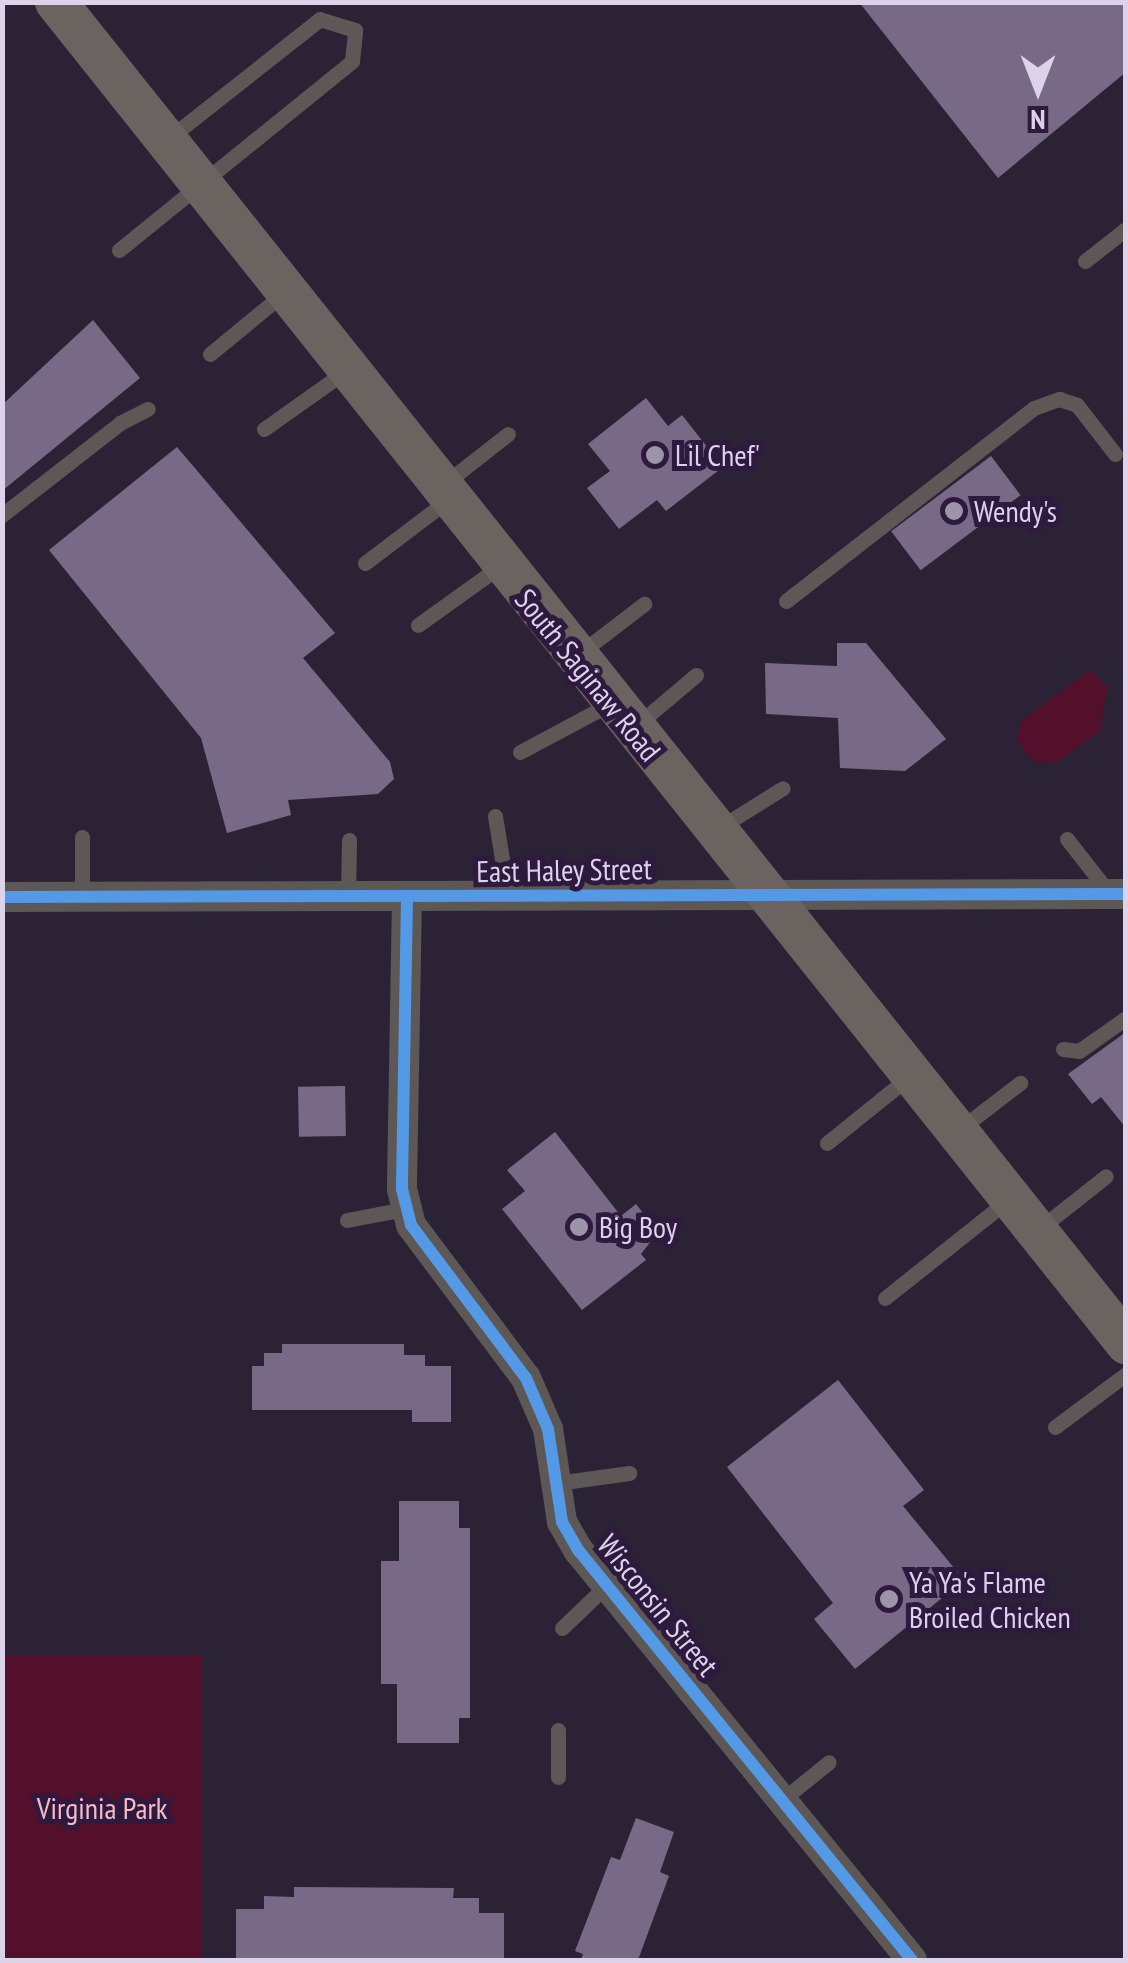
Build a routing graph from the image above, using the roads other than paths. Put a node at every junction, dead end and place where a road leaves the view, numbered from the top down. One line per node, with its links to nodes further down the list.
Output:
1 (56, 2): 2 (main road, South Saginaw Road)
2 (165, 142): 3 (main road, South Saginaw Road); 3 (lane)
3 (202, 188): 5 (lane); 7 (main road, South Saginaw Road)
4 (1126, 229): 6 (lane)
5 (119, 250)
6 (1085, 261)
7 (284, 293): 8 (lane); 9 (main road, South Saginaw Road)
8 (210, 354)
9 (346, 371): 11 (lane); 14 (main road, South Saginaw Road)
10 (148, 410): 15 (lane)
11 (264, 430)
12 (508, 434): 14 (lane)
13 (1116, 454): 18 (lane)
14 (443, 495): 16 (lane); 17 (main road, South Saginaw Road)
15 (2, 515)
16 (365, 563)
17 (500, 566): 20 (lane); 21 (main road, South Saginaw Road)
18 (786, 602)
19 (644, 604): 21 (lane)
20 (418, 625)
21 (574, 658): 23 (main road, South Saginaw Road)
22 (696, 675): 23 (lane)
23 (621, 717): 24 (lane); 27 (main road, South Saginaw Road)
24 (520, 752)
25 (783, 788): 27 (lane)
26 (495, 816): 33 (lane)
27 (716, 830): 31 (main road, South Saginaw Road)
28 (82, 838): 34 (lane)
29 (1067, 839): 32 (lane)
30 (348, 840): 36 (lane)
31 (769, 893): 32 (street, East Haley Street); 33 (street, East Haley Street); 40 (main road, South Saginaw Road)
32 (1118, 894)
33 (508, 895): 37 (street, East Haley Street)
34 (82, 896): 35 (street, East Haley Street); 36 (street, East Haley Street)
35 (2, 897)
36 (348, 897): 37 (street, East Haley Street)
37 (407, 897): 46 (street, Wisconsin Street)
38 (1126, 1018): 39 (lane)
39 (1063, 1049)
40 (910, 1076): 42 (main road, South Saginaw Road); 43 (lane)
41 (1020, 1083): 42 (lane)
42 (955, 1132): 45 (main road, South Saginaw Road)
43 (827, 1143)
44 (1106, 1176): 48 (lane)
45 (1009, 1199): 48 (main road, South Saginaw Road); 49 (lane)
46 (404, 1209): 47 (lane); 54 (street, Wisconsin Street)
47 (347, 1220)
48 (1036, 1232): 50 (main road, South Saginaw Road)
49 (885, 1298)
50 (1126, 1344)
51 (1126, 1374): 52 (lane)
52 (1055, 1428)
53 (629, 1473): 54 (lane)
54 (557, 1483): 55 (street, Wisconsin Street)
55 (607, 1585): 56 (lane); 60 (street, Wisconsin Street)
56 (562, 1628)
57 (558, 1730): 59 (lane)
58 (829, 1762): 60 (lane)
59 (558, 1777)
60 (782, 1800): 61 (street, Wisconsin Street)
61 (912, 1960)

